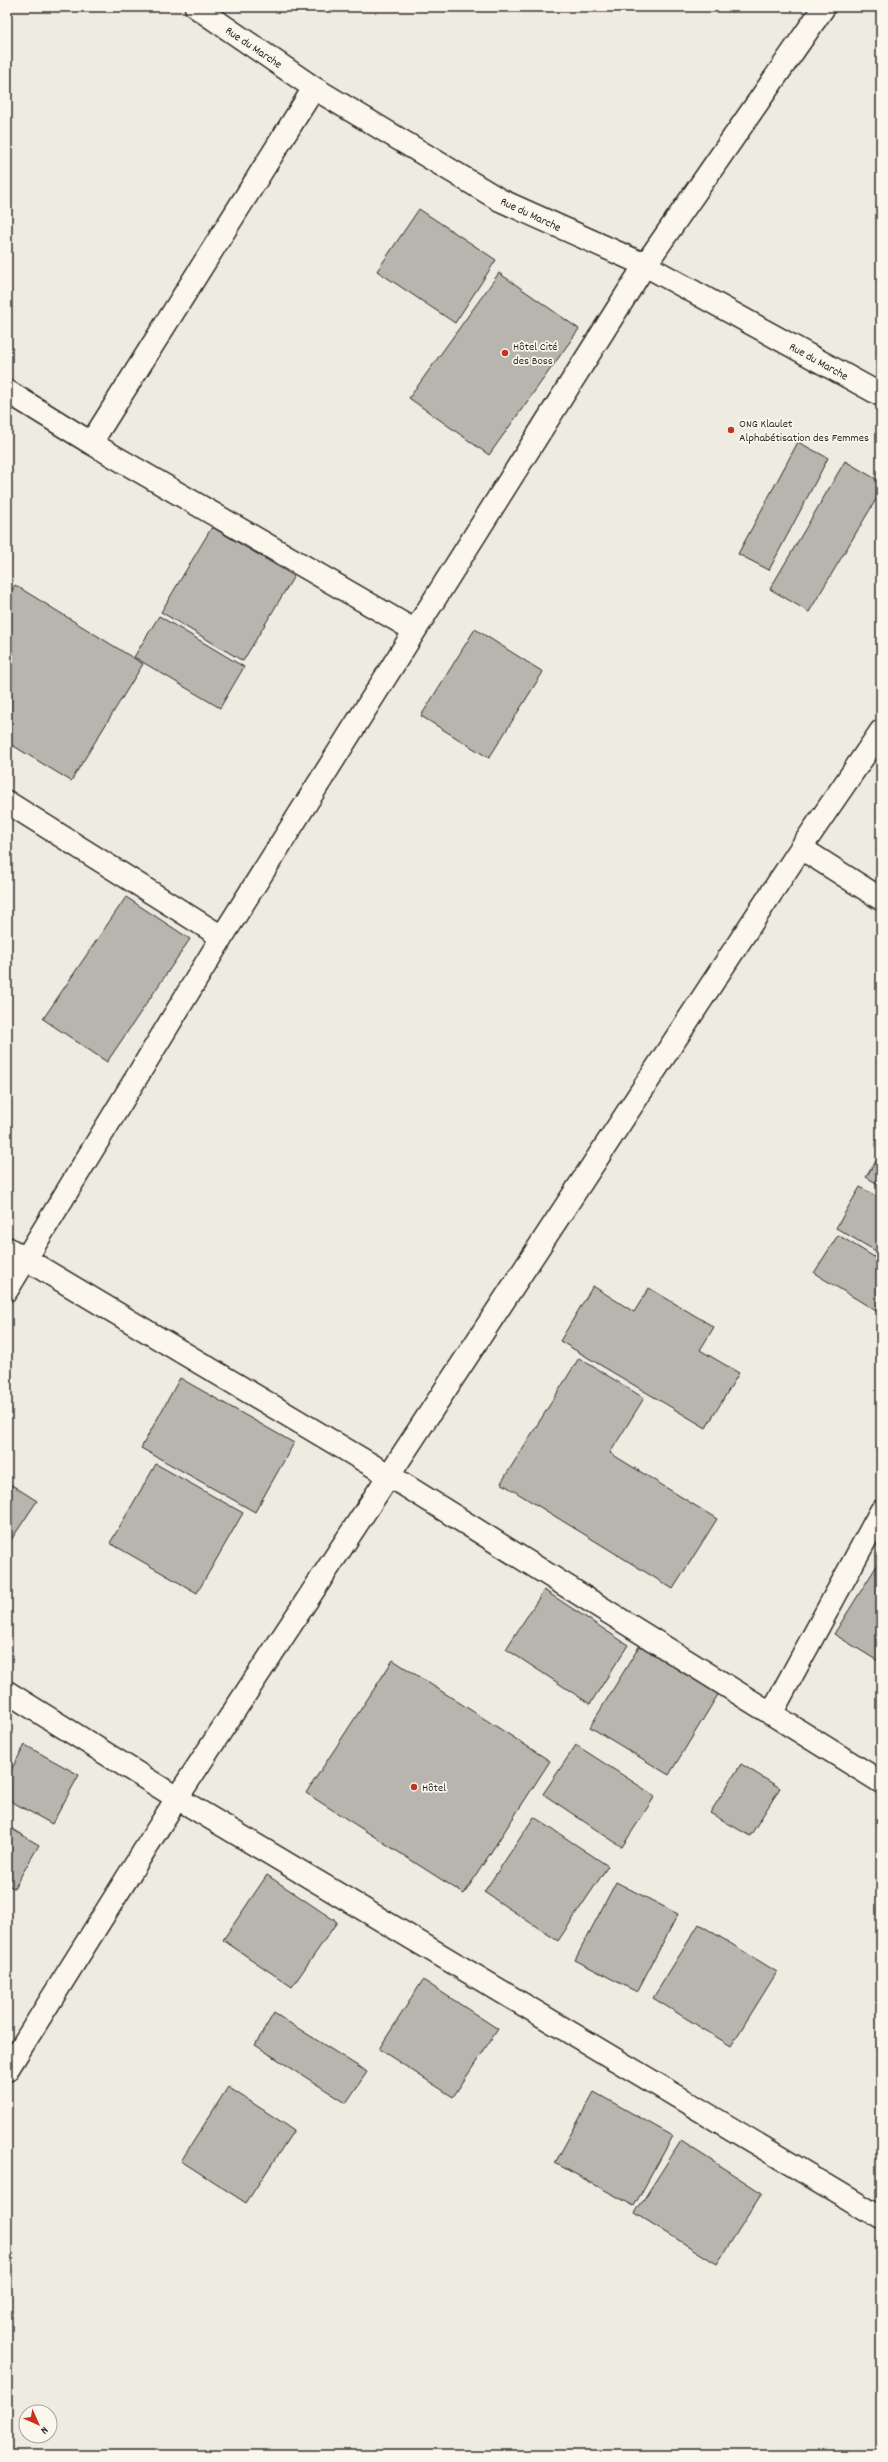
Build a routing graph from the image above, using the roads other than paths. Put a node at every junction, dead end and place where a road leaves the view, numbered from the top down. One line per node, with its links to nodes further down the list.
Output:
1 (196, 7): 3 (street, Rue du Marche)
2 (824, 7): 4 (street)
3 (314, 88): 4 (street, Rue du Marche); 7 (street)
4 (645, 265): 6 (street, Rue du Marche); 8 (street)
5 (7, 391): 7 (street)
6 (881, 395)
7 (91, 443): 8 (street)
8 (414, 630): 13 (street)
9 (881, 731): 11 (street)
10 (7, 802): 13 (street)
11 (802, 848): 12 (street); 17 (street)
12 (881, 899)
13 (222, 938): 15 (street)
14 (7, 1248): 15 (street)
15 (27, 1260): 16 (street); 17 (street)
16 (7, 1290)
17 (390, 1476): 20 (street); 22 (street)
18 (881, 1511): 20 (street)
19 (7, 1692): 22 (street)
20 (771, 1714): 21 (street)
21 (881, 1782)
22 (177, 1798): 23 (street); 24 (street)
23 (7, 2070)
24 (881, 2218)

